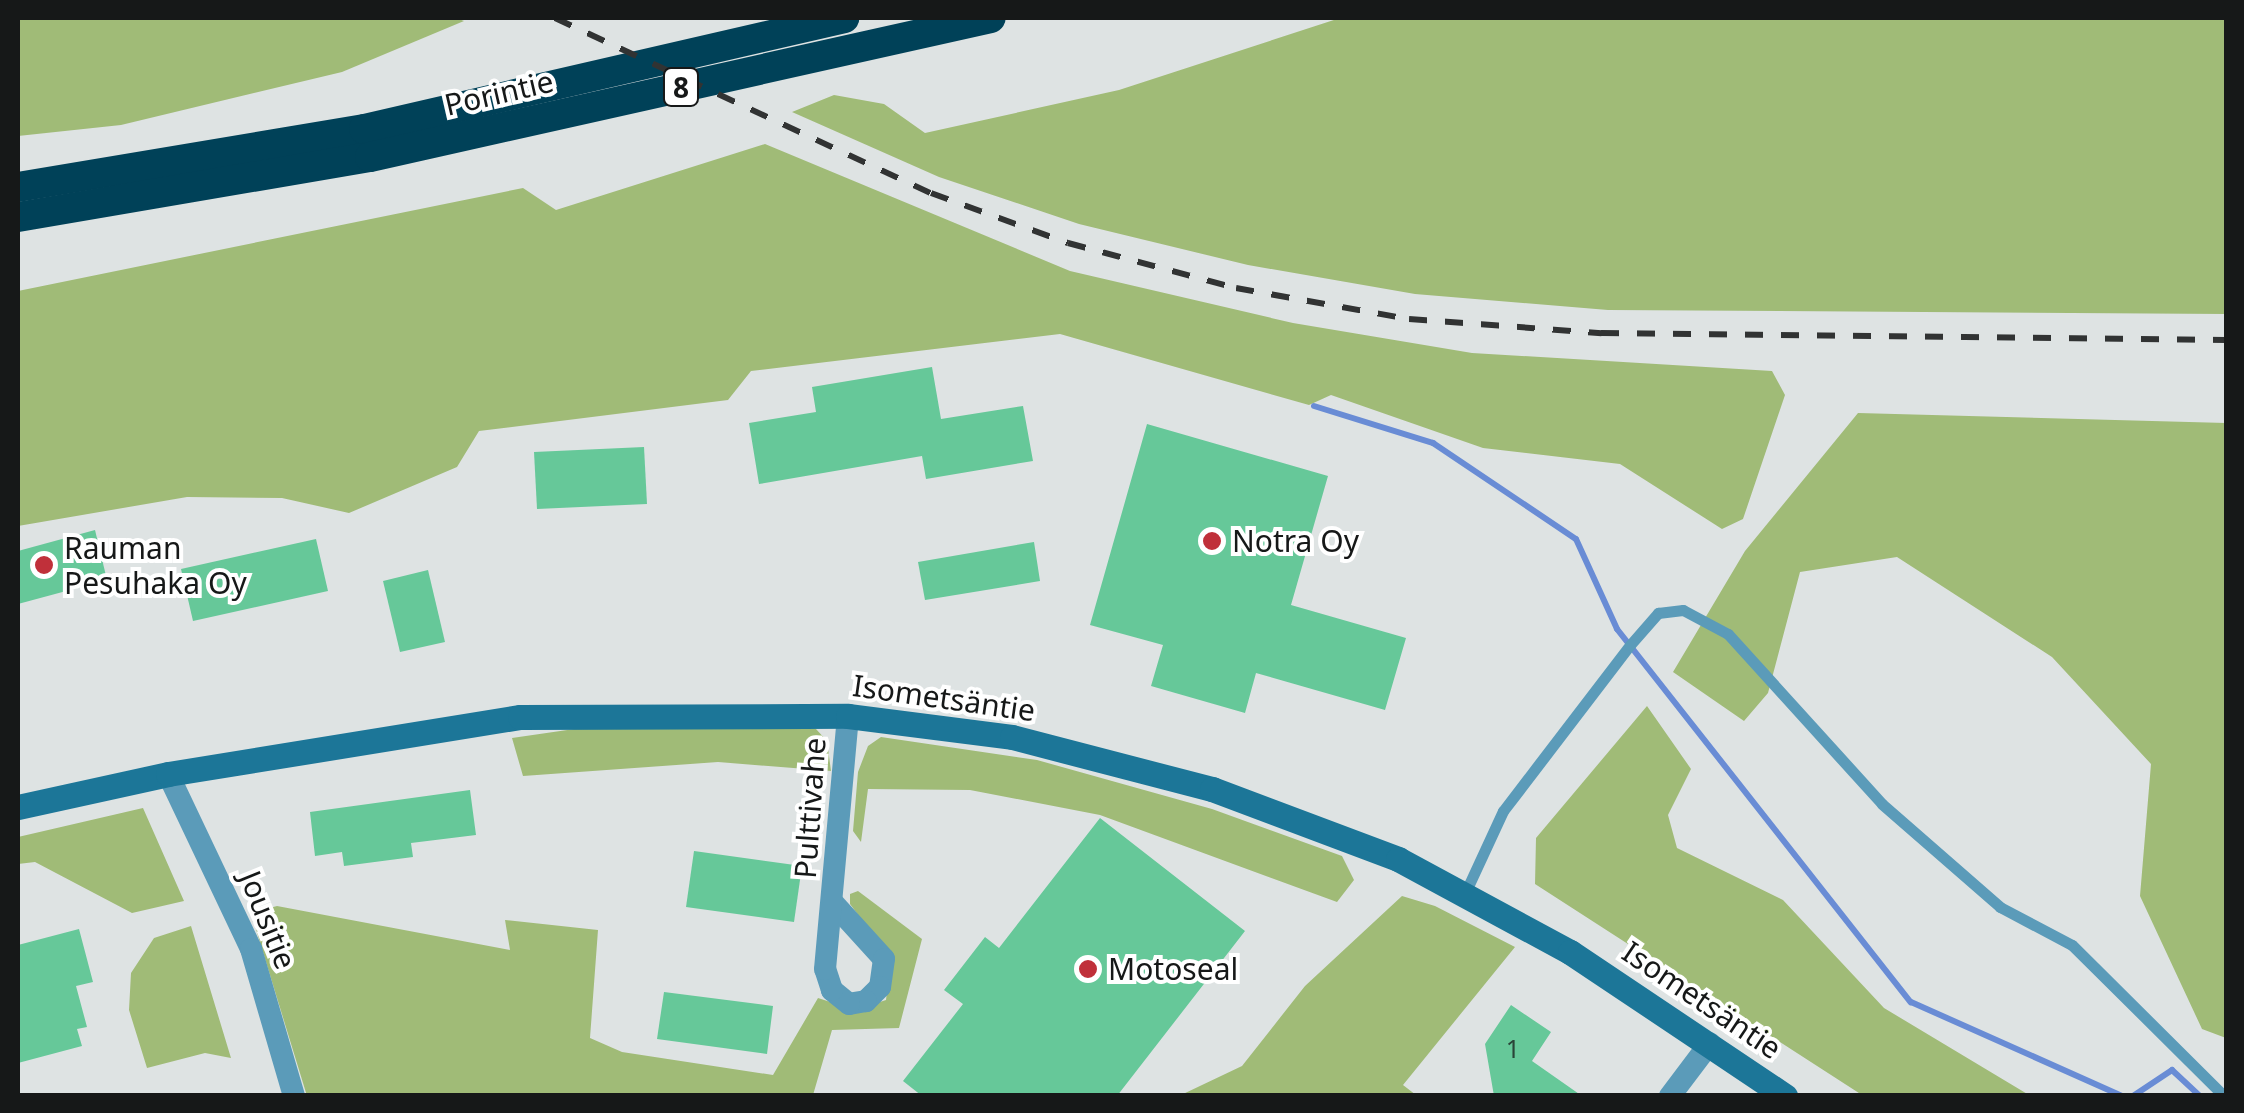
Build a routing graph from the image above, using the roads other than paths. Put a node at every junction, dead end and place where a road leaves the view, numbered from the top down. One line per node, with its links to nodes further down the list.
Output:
1 (844, 18): 3 (highway, Porintie / 8)
2 (991, 18): 3 (highway, Porintie / 8)
3 (367, 143): 4 (highway, Porintie / 8); 5 (highway, Porintie / 8)
4 (18, 187)
5 (18, 217)
6 (848, 716): 7 (main road, Isometsäntie); 9 (main road, Isometsäntie); 10 (street, Pulttivahe)
7 (168, 774): 8 (main road, Isometsäntie); 12 (street, Jousitie)
8 (18, 807)
9 (1466, 892): 11 (main road, Isometsäntie); 15 (lane)
10 (834, 904)
11 (1710, 1043): 13 (street); 14 (main road, Isometsäntie)
12 (294, 1096)
13 (1670, 1096)
14 (1785, 1096)
15 (2224, 1096)

